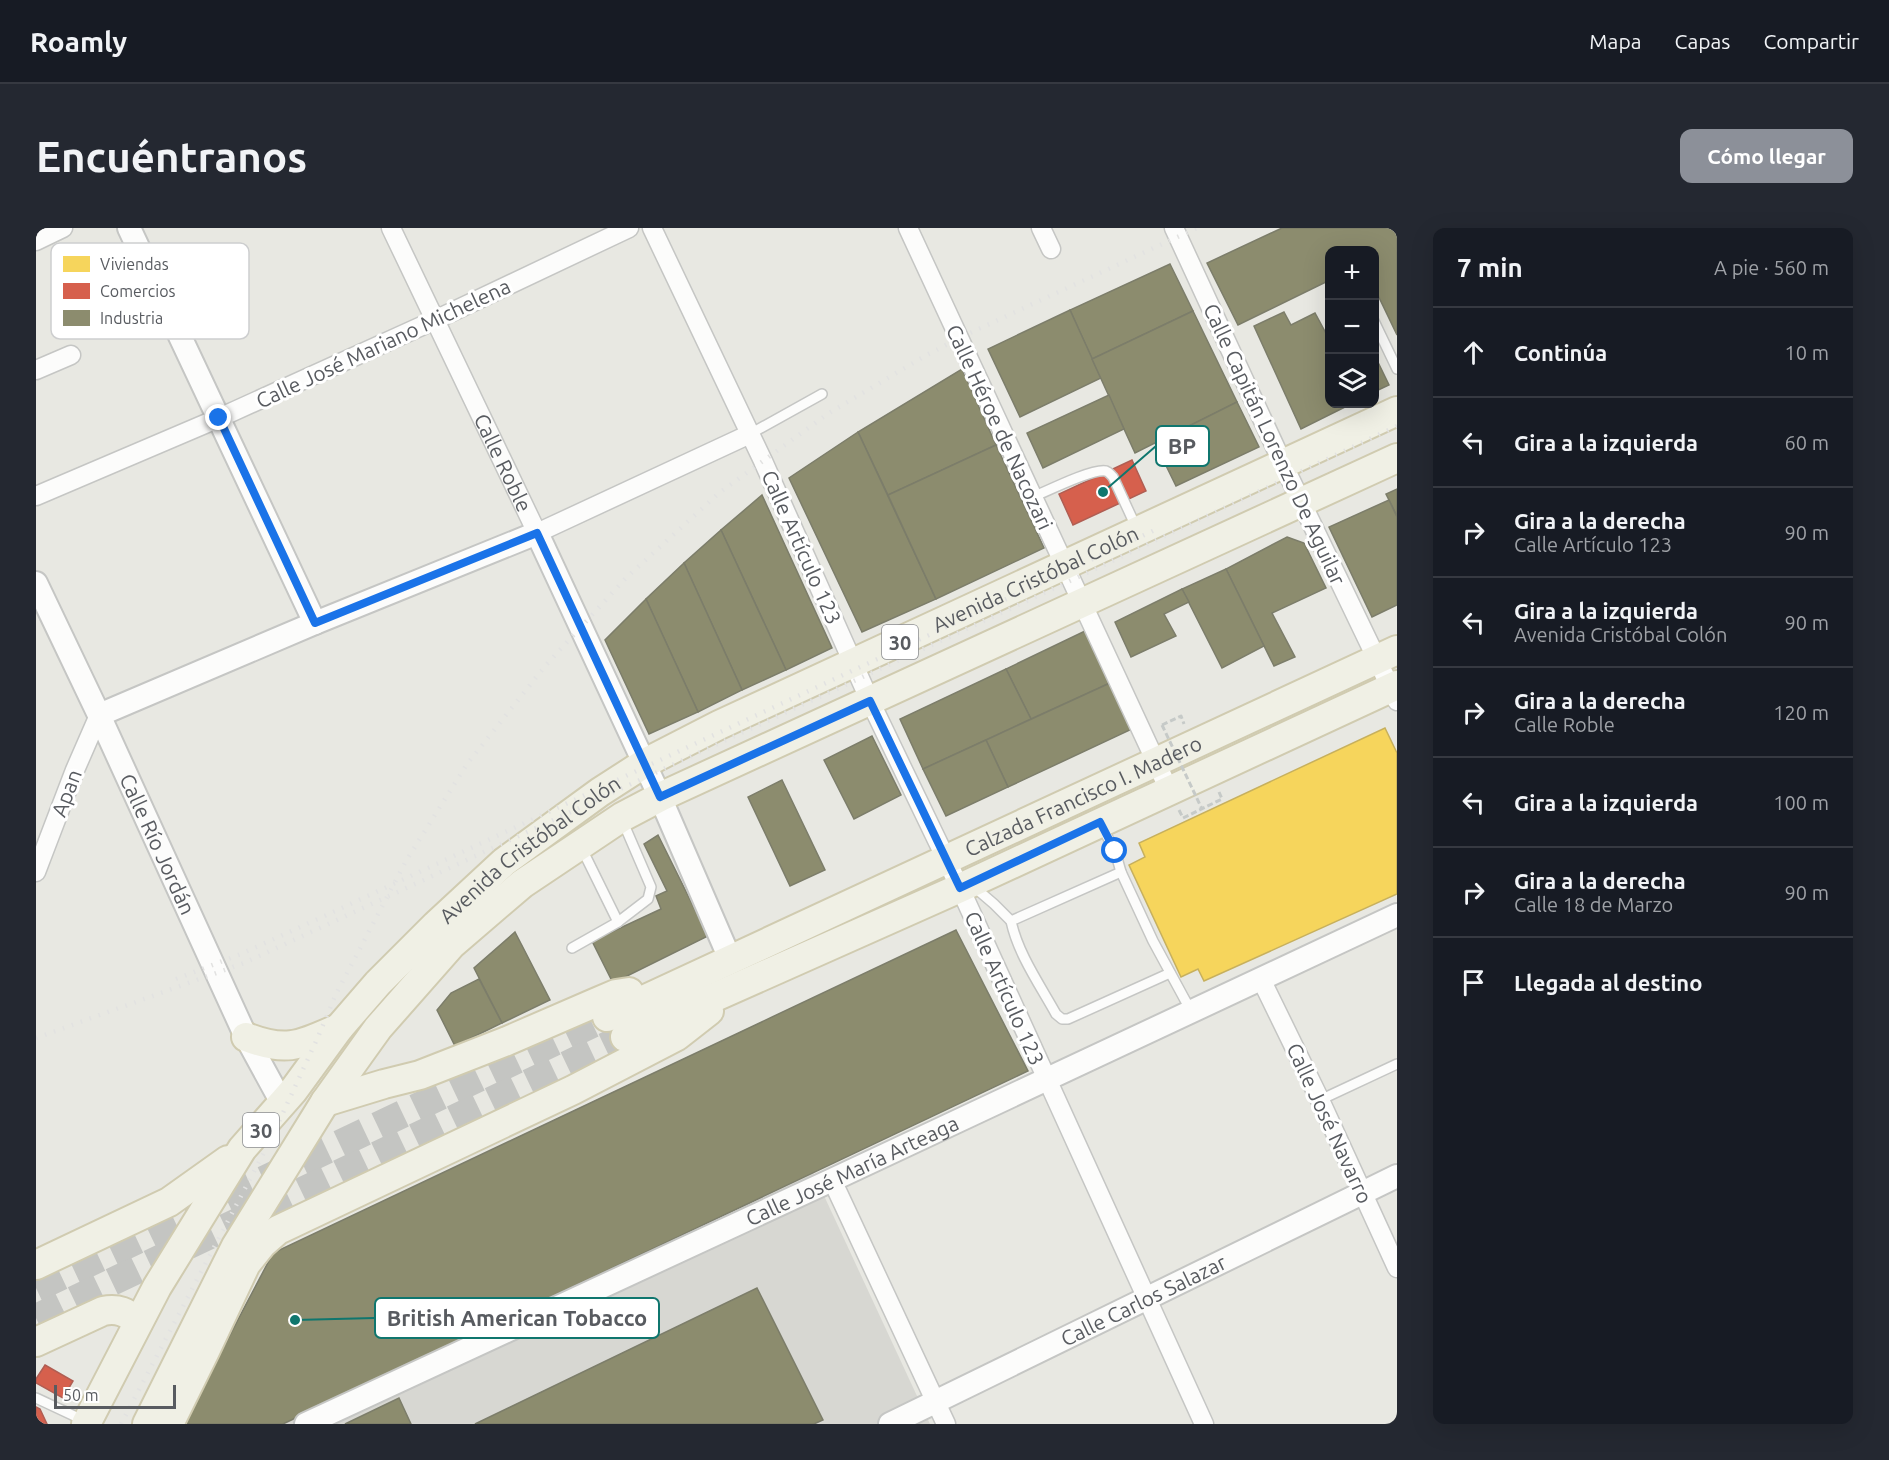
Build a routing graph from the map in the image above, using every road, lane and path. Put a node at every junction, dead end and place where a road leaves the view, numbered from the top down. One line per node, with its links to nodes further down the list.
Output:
1 (63, 228): 9 (street)
2 (129, 228): 10 (street)
3 (391, 228): 12 (street, Calle Roble)
4 (629, 228): 12 (street, Calle José Mariano Michelena)
5 (652, 228): 21 (street, Calle Artículo 123)
6 (908, 228): 25 (street, Calle Héroe de Nacozari)
7 (1041, 228): 11 (street)
8 (1174, 228): 23 (street, Calle Capitán Lorenzo De Aguilar)
9 (36, 241)
10 (136, 243)
11 (1051, 249)
12 (435, 320): 20 (street, Calle José Mariano Michelena); 28 (street, Calle Roble)
13 (1379, 331): 16 (lane)
14 (182, 339): 20 (street)
15 (71, 356): 17 (street)
16 (1397, 369)
17 (36, 370)
18 (822, 394): 21 (lane)
19 (1397, 411): 23 (main road, Avenida Cristóbal Colón / 30)
20 (219, 418): 24 (street, Calle José Mariano Michelena); 33 (street)
21 (750, 434): 28 (street); 35 (street, Calle Artículo 123)
22 (1397, 458): 26 (main road, Avenida Cristóbal Colón / 30)
23 (1283, 464): 26 (street, Calle Capitán Lorenzo De Aguilar); 27 (main road, Avenida Cristóbal Colón / 30)
24 (36, 496)
25 (1033, 497): 27 (lane); 29 (street, Calle Héroe de Nacozari)
26 (1302, 502): 31 (main road, Avenida Cristóbal Colón / 30); 34 (street, Calle Capitán Lorenzo De Aguilar)
27 (1138, 531): 29 (main road, Avenida Cristóbal Colón / 30)
28 (537, 533): 33 (street); 41 (street, Calle Roble)
29 (1065, 565): 31 (street, Calle Héroe de Nacozari); 35 (main road, Avenida Cristóbal Colón / 30)
30 (36, 583): 32 (street, Calle Río Jordán)
31 (1082, 602): 37 (main road, Avenida Cristóbal Colón / 30); 40 (street, Calle Héroe de Nacozari)
32 (44, 616): 38 (street, Calle Río Jordán)
33 (315, 623): 38 (street)
34 (1387, 654): 36 (street); 40 (main road, Calzada Francisco I. Madero)
35 (854, 664): 37 (street, Calle Artículo 123); 41 (main road, Avenida Cristóbal Colón / 30)
36 (1395, 692): 42 (main road, Calzada Francisco I. Madero)
37 (870, 701): 43 (main road, Avenida Cristóbal Colón / 30); 50 (street, Calle Artículo 123)
38 (99, 715): 51 (street, Apan); 66 (street, Calle Río Jordán)
39 (1180, 716): 45 (path, bridge)
40 (1156, 762): 42 (street, Calle Héroe de Nacozari); 50 (main road, Calzada Francisco I. Madero)
41 (645, 763): 43 (street, Calle Roble); 57 (main road, Avenida Cristóbal Colón / 30)
42 (1169, 790): 48 (main road, Calzada Francisco I. Madero)
43 (660, 797): 46 (main road, Avenida Cristóbal Colón / 30); 59 (street, Calle Roble)
44 (1222, 798): 45 (path)
45 (1202, 809): 47 (path)
46 (621, 817): 49 (main road, Avenida Cristóbal Colón / 30); 56 (lane)
47 (1183, 818)
48 (1100, 822): 52 (lane); 53 (main road, Calzada Francisco I. Madero)
49 (579, 844): 56 (lane); 57 (main road, Avenida Cristóbal Colón / 30)
50 (946, 860): 53 (street, Calle Artículo 123); 59 (main road, Calzada Francisco I. Madero)
51 (36, 872)
52 (1121, 872): 55 (lane); 60 (lane)
53 (964, 886): 55 (lane); 63 (main road, Calzada Francisco I. Madero); 68 (street, Calle Artículo 123)
54 (1397, 915): 61 (street, Calle José María Arteaga)
55 (1011, 921): 60 (lane)
56 (618, 922): 58 (lane)
57 (444, 934): 65 (main road, Avenida Cristóbal Colón / 30); 70 (main road, Avenida Cristóbal Colón / 30)
58 (572, 948)
59 (730, 959): 62 (main road, Calzada Francisco I. Madero)
60 (1170, 973): 64 (lane)
61 (1262, 979): 64 (street, Calle José María Arteaga); 69 (street, Calle José Navarro)
62 (664, 990): 63 (main road, Calzada Francisco I. Madero); 70 (main road)
63 (724, 992): 85 (main road)
64 (1191, 1011): 68 (street, Calle José María Arteaga)
65 (339, 1028): 66 (main road); 71 (main road, Avenida Cristóbal Colón / 30)
66 (246, 1037): 71 (street, Calle Río Jordán)
67 (1397, 1064): 69 (lane)
68 (1047, 1079): 74 (street, Calle José María Arteaga); 78 (street, Calle Artículo 123)
69 (1320, 1100): 75 (street, Calle José Navarro)
70 (325, 1102): 84 (main road, Avenida Cristóbal Colón / 30)
71 (282, 1103): 72 (main road, Avenida Cristóbal Colón / 30)
72 (242, 1149): 76 (main road); 79 (main road, Avenida Cristóbal Colón / 30)
73 (1397, 1176): 75 (street, Calle Carlos Salazar)
74 (832, 1180): 82 (street); 86 (street, Calle José María Arteaga)
75 (1362, 1193): 77 (street, Calle José Navarro); 78 (street, Calle Carlos Salazar)
76 (36, 1265)
77 (1397, 1268)
78 (1147, 1299): 82 (street, Calle Carlos Salazar); 89 (street, Calle Artículo 123)
79 (138, 1322): 80 (main road); 83 (main road, 30)
80 (36, 1342)
81 (36, 1398): 83 (lane)
82 (936, 1402): 87 (street, Calle Carlos Salazar); 88 (street)
83 (86, 1423)
84 (147, 1424)
85 (169, 1424)
86 (306, 1424)
87 (890, 1424)
88 (946, 1424)
89 (1204, 1424)

